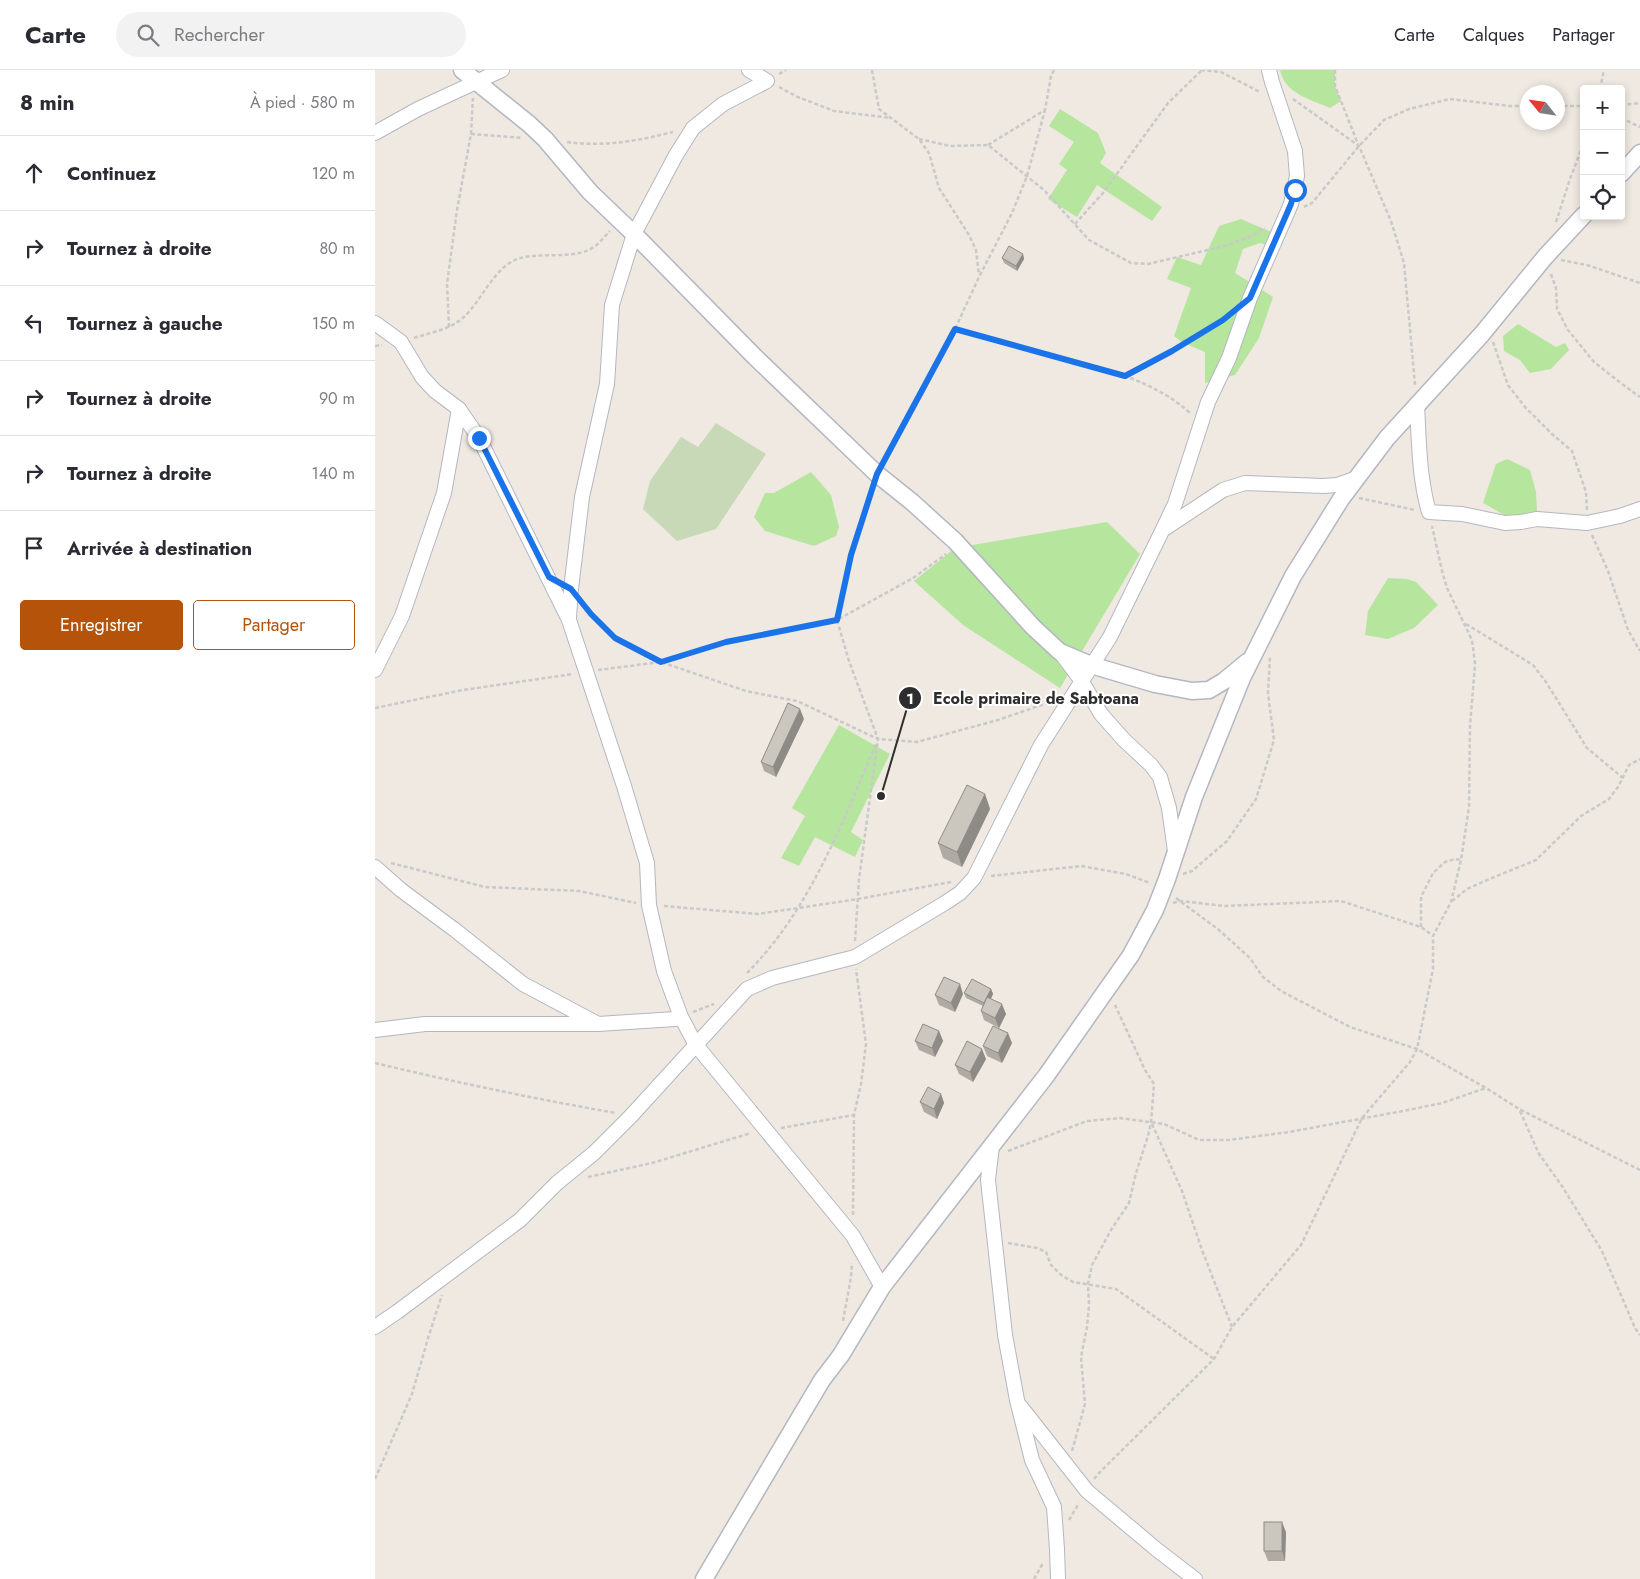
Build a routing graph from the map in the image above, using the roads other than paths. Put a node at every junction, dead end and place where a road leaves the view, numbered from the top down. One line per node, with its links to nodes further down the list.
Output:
1 (462, 70): 5 (street)
2 (502, 70): 5 (street)
3 (749, 70): 10 (street)
4 (1269, 70): 16 (street)
5 (476, 83): 6 (street); 10 (street)
6 (375, 132)
7 (1640, 153): 8 (street)
8 (1625, 170)
9 (1580, 219): 12 (street)
10 (633, 234): 17 (street); 18 (street)
11 (375, 323): 13 (street)
12 (1417, 405): 14 (street); 15 (street)
13 (459, 408): 17 (street); 21 (street)
14 (1357, 478): 16 (street); 19 (street)
15 (1640, 509)
16 (1163, 529): 20 (street)
17 (569, 620): 25 (street)
18 (1060, 652): 20 (street); 22 (street)
19 (1252, 657): 20 (street); 23 (street)
20 (1091, 665): 22 (street)
21 (375, 670)
22 (1081, 680): 23 (street); 28 (street)
23 (1175, 852): 29 (street)
24 (380, 864): 26 (street)
25 (681, 1016): 26 (street); 28 (street)
26 (598, 1024): 27 (street)
27 (375, 1030)
28 (695, 1045): 30 (street); 31 (street)
29 (992, 1152): 30 (street); 32 (street)
30 (882, 1287): 33 (street)
31 (375, 1327)
32 (1017, 1400): 34 (street); 35 (street)
33 (704, 1579)
34 (1058, 1579)
35 (1195, 1579)

